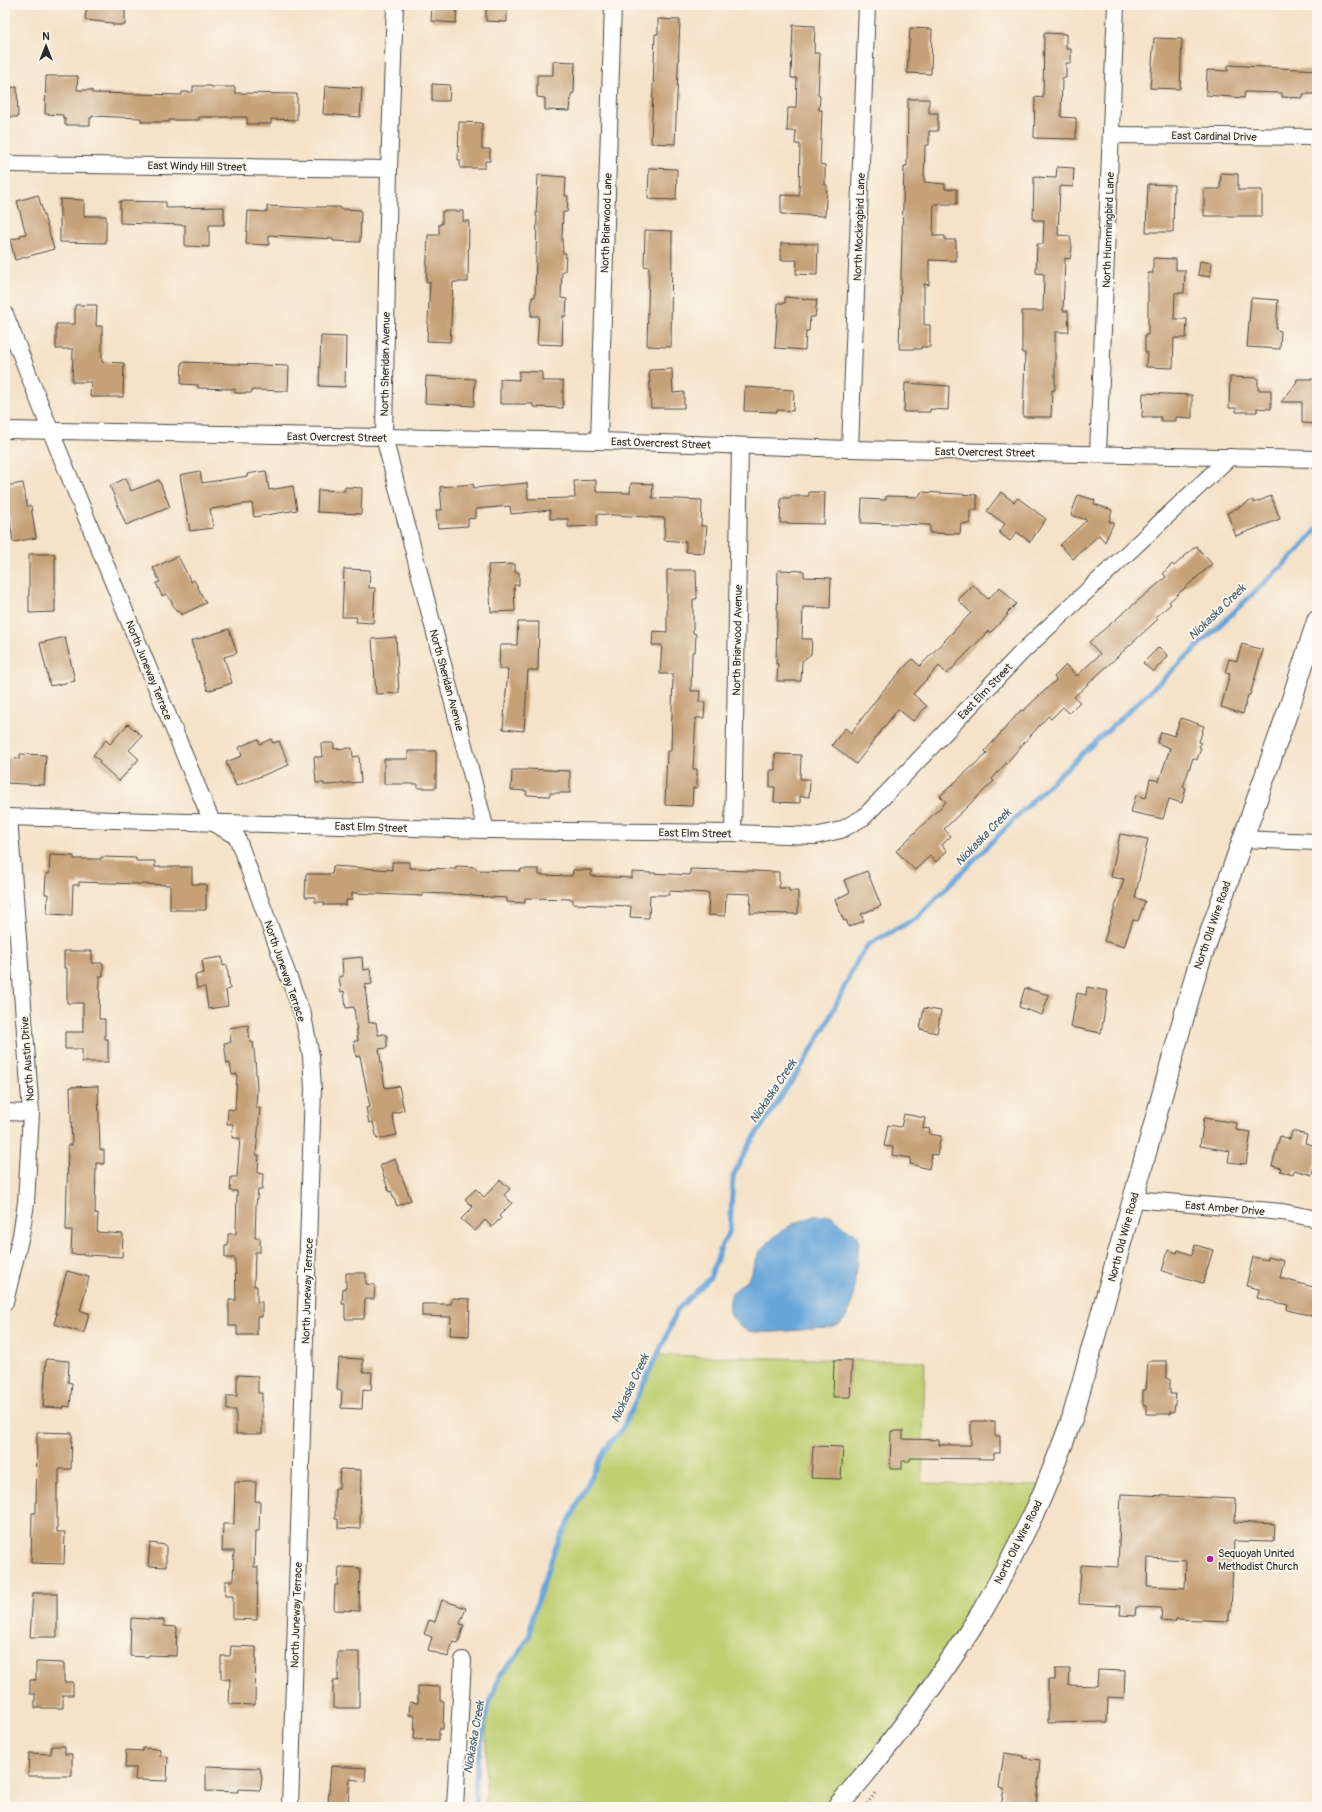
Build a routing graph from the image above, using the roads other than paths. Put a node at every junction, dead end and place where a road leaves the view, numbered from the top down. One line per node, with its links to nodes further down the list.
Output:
1 (394, 5): 8 (street, North Sheridan Avenue)
2 (613, 5): 13 (street, North Briarwood Lane)
3 (867, 5): 15 (street, North Mockingbird Lane)
4 (1116, 5): 5 (street, North Hummingbird Lane)
5 (1112, 135): 6 (street, East Cardinal Drive); 16 (street, North Hummingbird Lane)
6 (1317, 137)
7 (5, 164): 8 (street, East Windy Hill Street)
8 (389, 169): 12 (street, North Sheridan Avenue)
9 (5, 314): 11 (street, North Juneway Terrace)
10 (5, 430): 11 (street, East Overcrest Street)
11 (51, 432): 12 (street, East Overcrest Street); 21 (street, North Juneway Terrace)
12 (384, 437): 13 (street, East Overcrest Street); 22 (street, North Sheridan Avenue)
13 (599, 441): 14 (street, East Overcrest Street)
14 (740, 446): 15 (street, East Overcrest Street); 23 (street, North Briarwood Avenue)
15 (850, 449): 16 (street, East Overcrest Street)
16 (1098, 454): 17 (street, East Overcrest Street)
17 (1230, 457): 18 (street, East Overcrest Street); 23 (street, East Elm Street)
18 (1317, 459)
19 (1317, 621): 24 (street, North Old Wire Road)
20 (7, 817): 21 (street, East Elm Street); 27 (street, North Austin Drive)
21 (212, 822): 22 (street, East Elm Street); 32 (street, North Juneway Terrace)
22 (486, 830): 23 (street, East Elm Street)
23 (733, 833)
24 (1242, 839): 25 (street); 28 (street, North Old Wire Road)
25 (1317, 842)
26 (5, 1112): 27 (street)
27 (31, 1113): 30 (street, North Austin Drive)
28 (1133, 1199): 29 (street, East Amber Drive); 34 (street, North Old Wire Road)
29 (1317, 1219)
30 (5, 1302)
31 (462, 1660): 33 (street)
32 (290, 1807)
33 (455, 1807)
34 (836, 1807)

